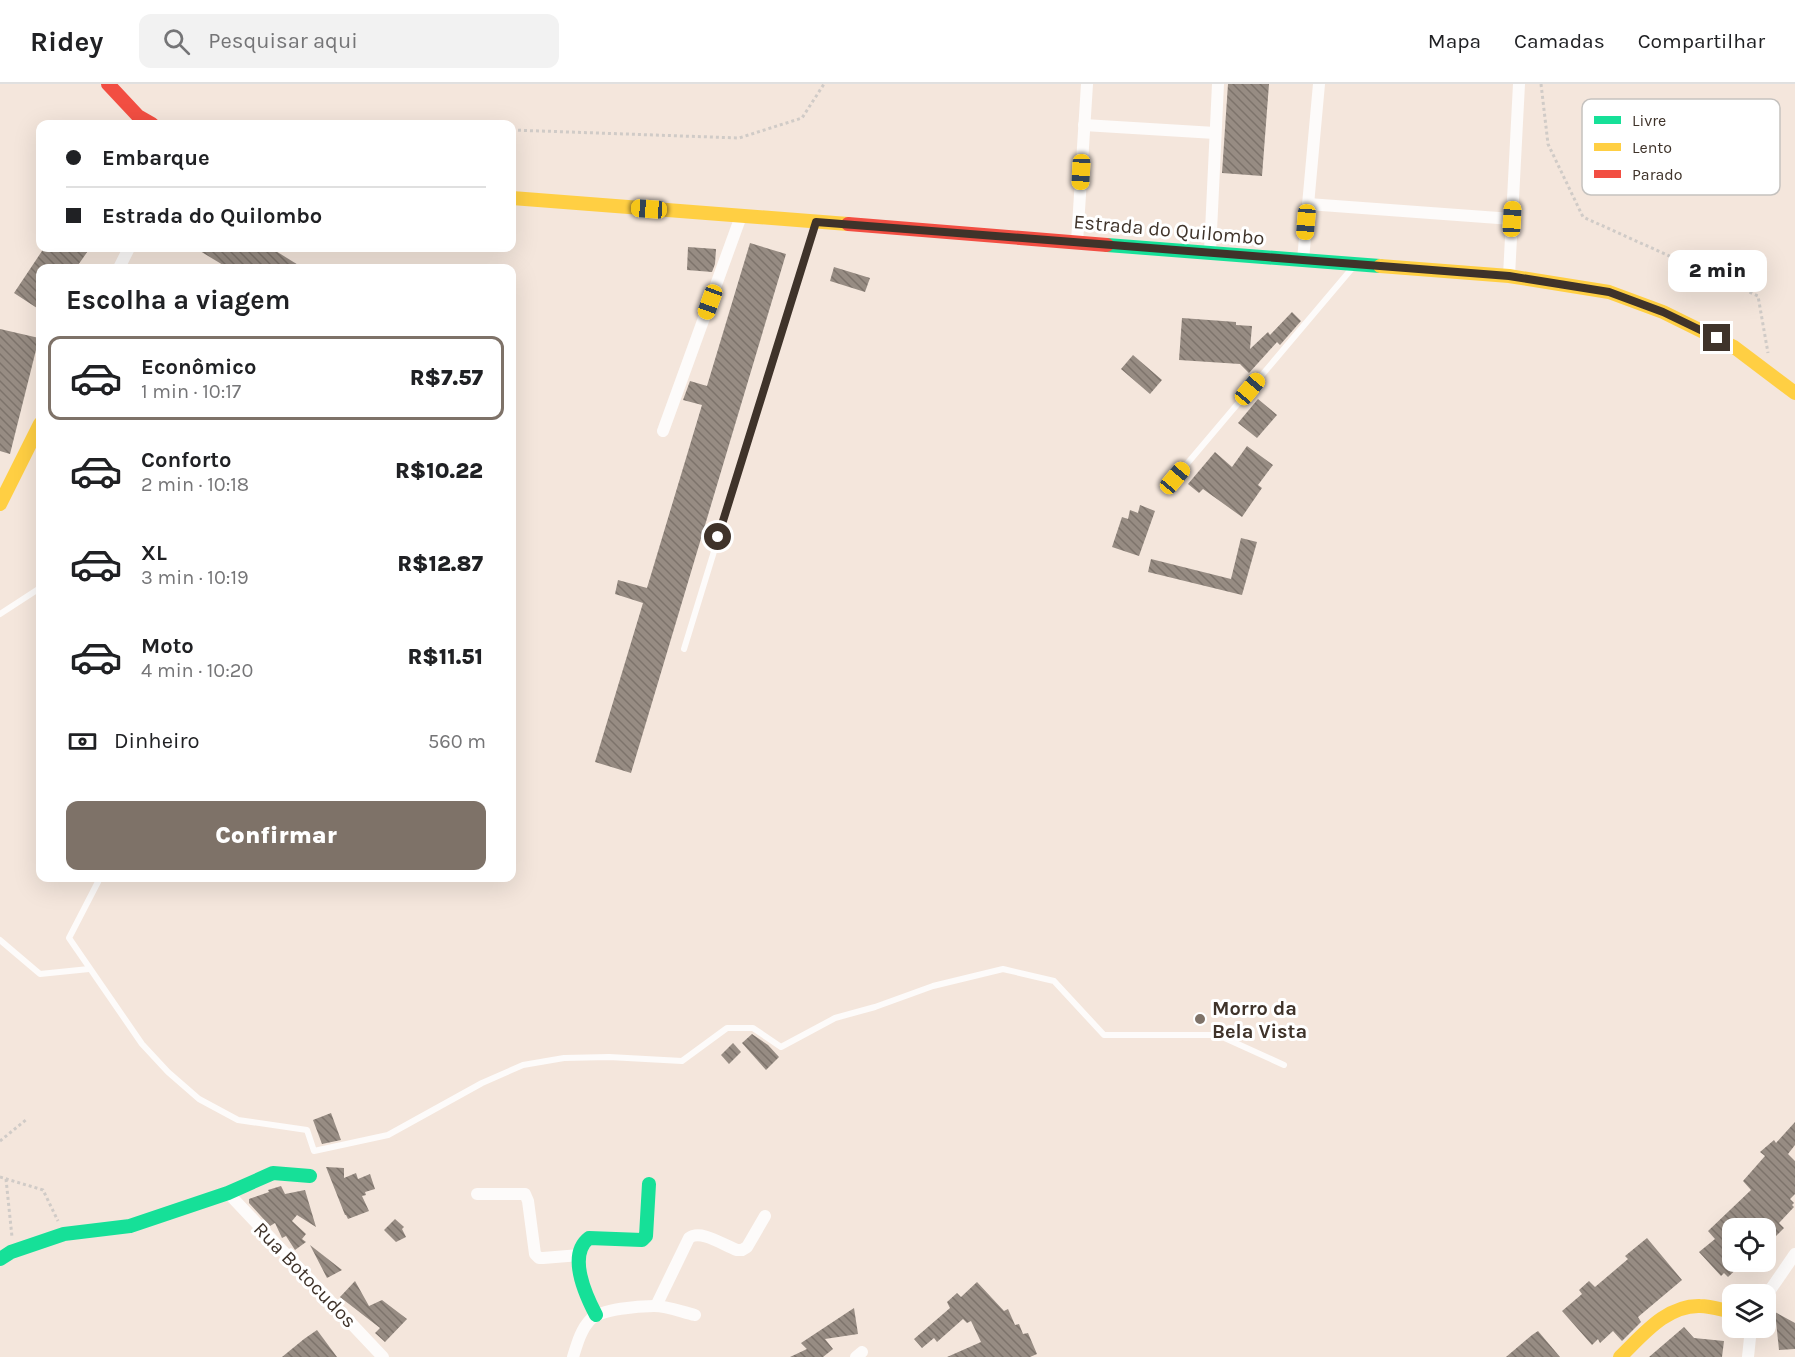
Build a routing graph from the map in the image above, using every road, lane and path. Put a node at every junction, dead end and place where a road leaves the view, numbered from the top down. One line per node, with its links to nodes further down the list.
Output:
1 (108, 84): 8 (street)
2 (824, 84): 10 (path)
3 (1087, 84): 9 (street)
4 (1218, 84): 11 (street)
5 (1318, 84): 13 (street)
6 (1520, 84): 15 (street)
7 (1541, 84): 22 (path)
8 (145, 120)
9 (1084, 125): 11 (street); 17 (street)
10 (516, 130)
11 (1215, 133): 18 (street)
12 (516, 198): 14 (street, Estrada do Quilombo)
13 (1308, 204): 15 (street); 19 (street)
14 (741, 216): 16 (street, Estrada do Quilombo); 24 (street)
15 (1512, 219): 21 (street)
16 (816, 222): 17 (street, Estrada do Quilombo); 30 (lane)
17 (1077, 242): 18 (street, Estrada do Quilombo)
18 (1210, 252): 19 (street, Estrada do Quilombo)
19 (1303, 260): 20 (street, Estrada do Quilombo)
20 (1356, 264): 21 (street, Estrada do Quilombo); 26 (lane)
21 (1509, 276): 22 (street, Estrada do Quilombo)
22 (1772, 375): 23 (street, Estrada do Quilombo)
23 (1795, 393)
24 (663, 431)
25 (36, 432): 27 (street)
26 (1175, 478)
27 (0, 504)
28 (36, 591): 29 (lane)
29 (0, 614)
30 (684, 649)
31 (98, 882): 33 (lane)
32 (0, 940): 33 (lane)
33 (89, 969): 34 (lane)
34 (1284, 1065)
35 (27, 1119): 36 (path)
36 (0, 1141)
37 (310, 1176): 41 (street)
38 (0, 1177): 39 (path)
39 (6, 1179): 44 (path); 47 (path)
40 (649, 1184): 46 (street)
41 (228, 1193): 44 (street); 54 (street, Rua Botocudos)
42 (477, 1194): 46 (street)
43 (765, 1216): 49 (street)
44 (64, 1234): 47 (street)
45 (1795, 1254): 48 (street)
46 (580, 1255): 51 (street)
47 (5, 1256)
48 (1774, 1284)
49 (656, 1306): 51 (street); 52 (street)
50 (1722, 1310): 56 (street)
51 (596, 1315): 55 (street)
52 (695, 1315)
53 (1750, 1338): 57 (street)
54 (383, 1357)
55 (573, 1357)
56 (1620, 1357)
57 (1748, 1357)

